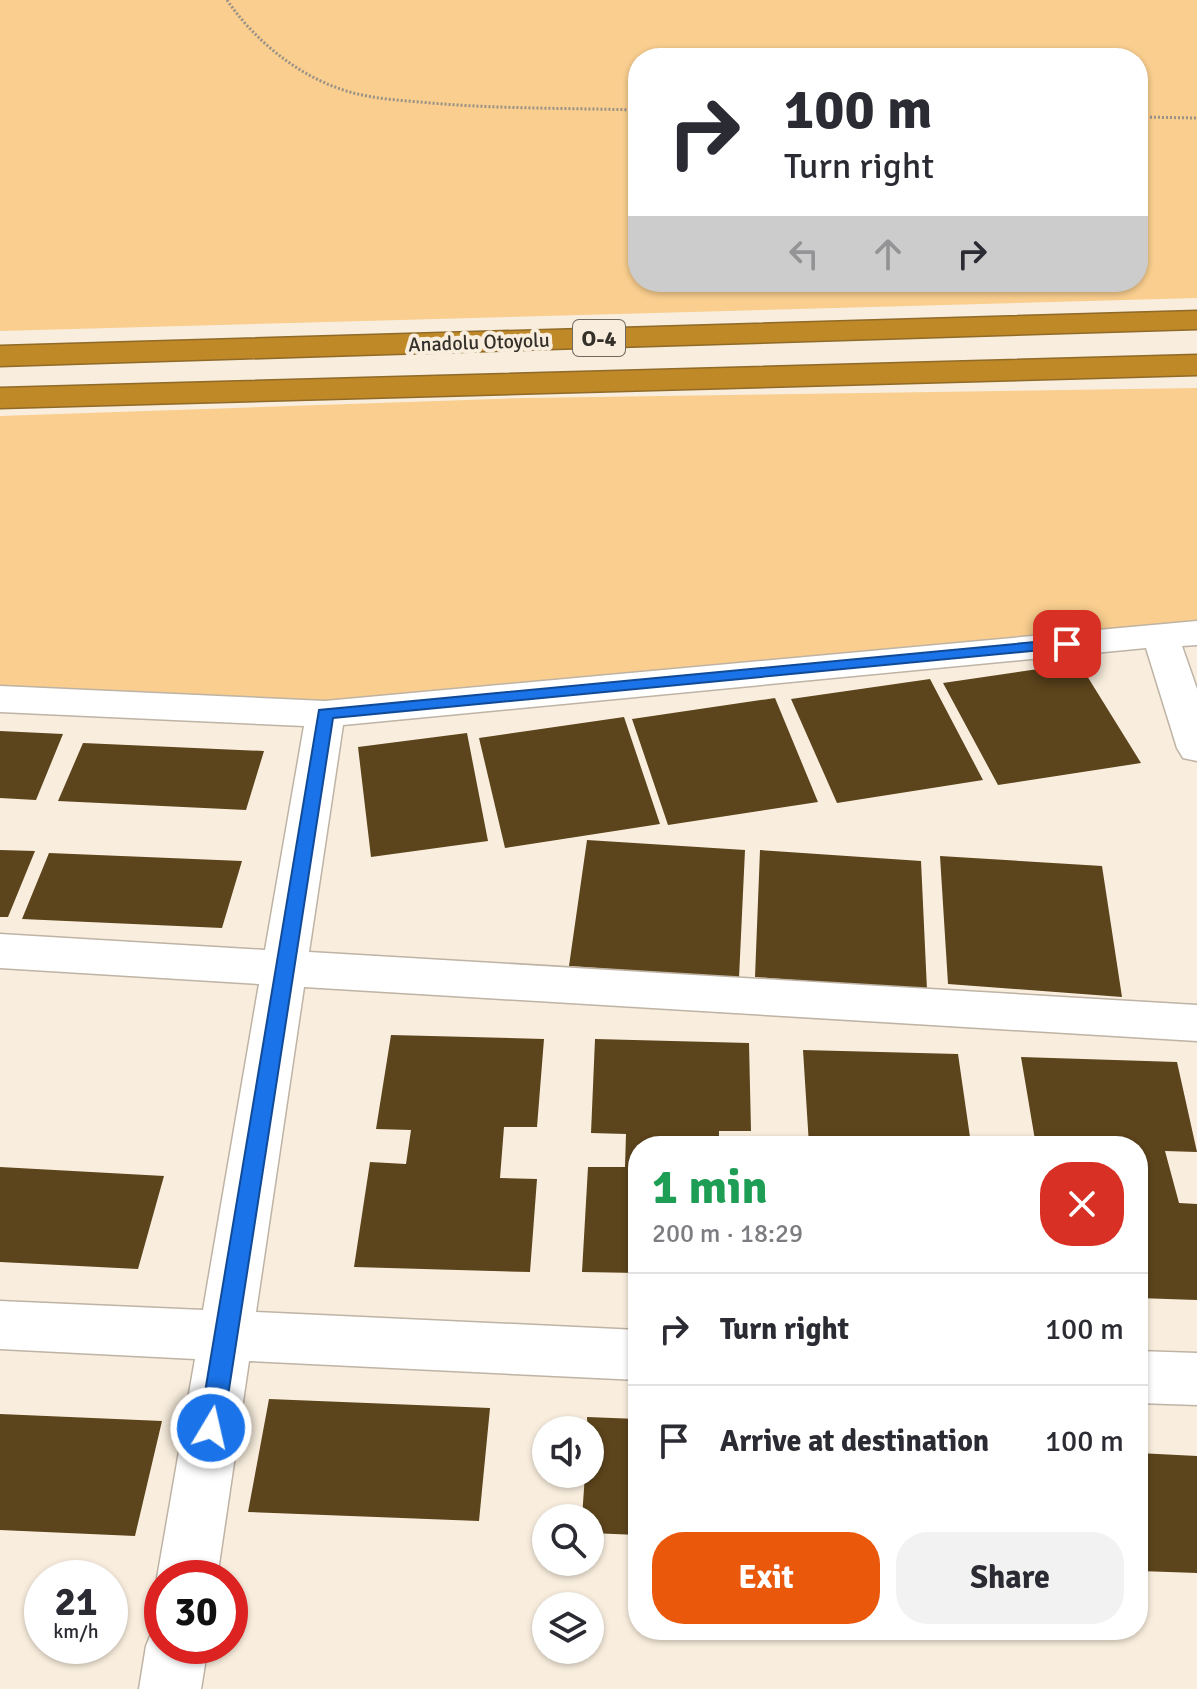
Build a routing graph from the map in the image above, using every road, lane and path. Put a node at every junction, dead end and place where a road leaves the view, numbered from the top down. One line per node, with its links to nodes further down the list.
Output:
1 (227, 0): 2 (path)
2 (628, 110)
3 (1148, 117): 4 (path)
4 (1197, 118)
5 (1197, 320): 6 (highway, Anadolu Otoyolu / O-4)
6 (0, 356)
7 (1197, 365): 8 (highway, Anadolu Otoyolu / O-4)
8 (0, 398)
9 (1179, 634): 11 (street); 12 (street)
10 (0, 699): 11 (street)
11 (325, 714): 14 (street)
12 (1197, 748)
13 (0, 951): 14 (street)
14 (283, 966): 15 (street); 17 (street)
15 (1197, 1023)
16 (0, 1325): 17 (street)
17 (225, 1338): 18 (street); 21 (street)
18 (628, 1355)
19 (1148, 1377): 20 (street)
20 (1197, 1379)
21 (190, 1560)
22 (174, 1664): 23 (street)
23 (170, 1689)

